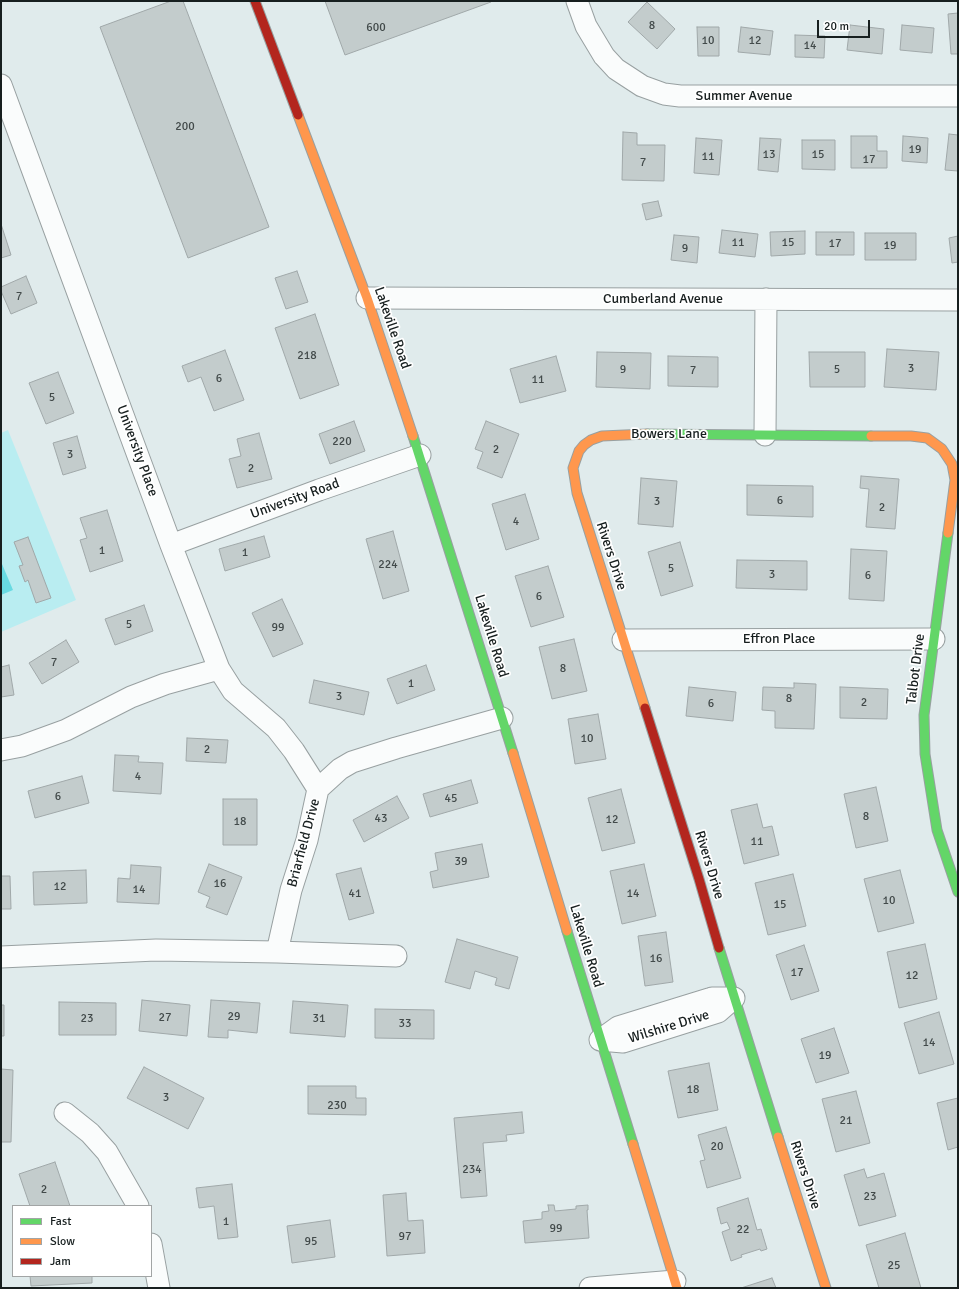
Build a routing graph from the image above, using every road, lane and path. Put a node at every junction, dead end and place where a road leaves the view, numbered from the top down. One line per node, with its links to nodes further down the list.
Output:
1 (255, 1): 5 (street, Lakeville Road)
2 (577, 1): 4 (street, Summer Avenue)
3 (1, 85): 12 (street, University Place)
4 (958, 96)
5 (367, 298): 6 (street, Cumberland Avenue); 11 (street, Lakeville Road)
6 (766, 300): 7 (street, Cumberland Avenue); 8 (street)
7 (958, 300)
8 (765, 435): 9 (street, Bowers Lane); 10 (street, Bowers Lane)
9 (942, 449): 13 (street, Talbot Drive)
10 (579, 451): 14 (street, Rivers Drive)
11 (420, 455): 12 (street, University Road); 16 (street, Lakeville Road)
12 (171, 545): 15 (street, University Place)
13 (934, 639): 14 (street, Effron Place); 19 (street, Talbot Drive)
14 (624, 640): 23 (street, Rivers Drive)
15 (219, 669): 17 (street); 18 (street, University Place)
16 (502, 718): 18 (street, Briarfield Drive); 24 (street, Lakeville Road)
17 (1, 750)
18 (318, 789): 20 (street, Briarfield Drive)
19 (957, 887)
20 (277, 952): 21 (street); 22 (street)
21 (396, 956)
22 (1, 957)
23 (734, 998): 24 (street, Wilshire Drive); 31 (street, Rivers Drive)
24 (600, 1040): 28 (street, Lakeville Road)
25 (65, 1113): 26 (street)
26 (137, 1205)
27 (152, 1250): 29 (street)
28 (676, 1285): 30 (street)
29 (159, 1288)
30 (590, 1288)
31 (826, 1288)

